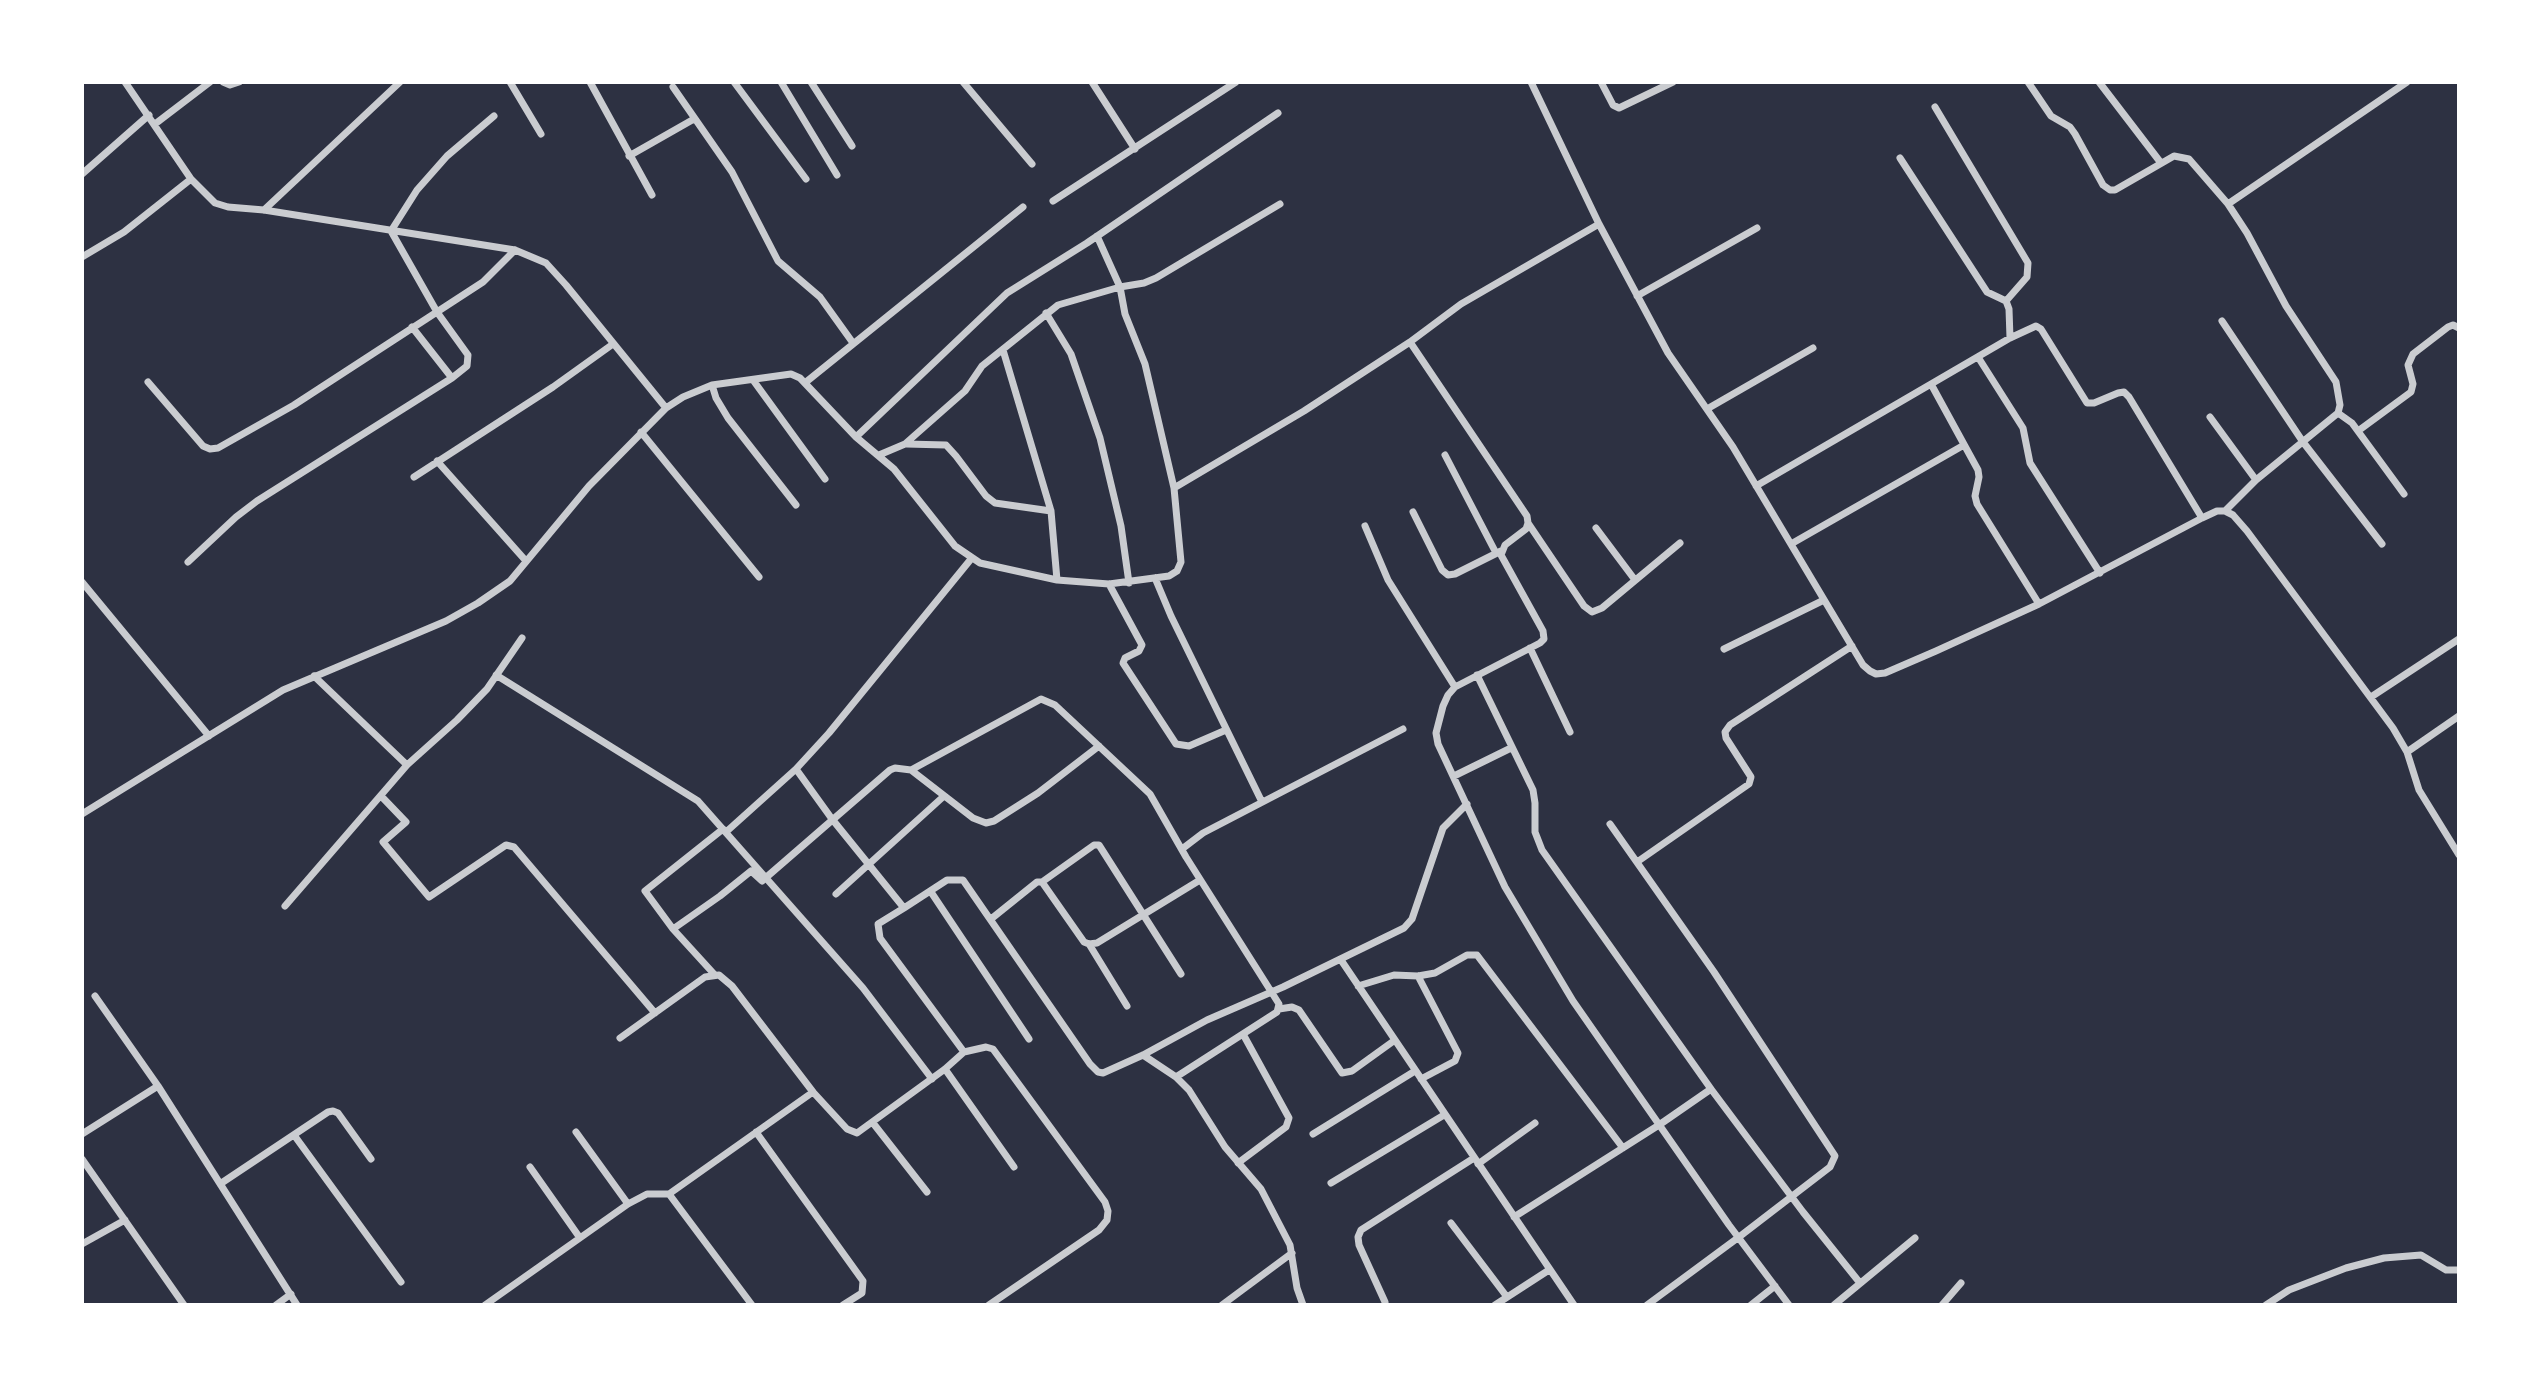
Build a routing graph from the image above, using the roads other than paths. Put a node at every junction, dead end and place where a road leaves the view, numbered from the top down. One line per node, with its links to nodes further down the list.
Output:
1 (125, 82): 23 (street)
2 (210, 82): 26 (street)
3 (224, 82): 4 (street)
4 (239, 82)
5 (400, 82): 43 (street)
6 (510, 82): 27 (street)
7 (590, 82): 30 (street)
8 (734, 82): 37 (street)
9 (780, 82): 35 (street)
10 (811, 82): 28 (street)
11 (963, 82): 33 (street)
12 (1092, 82): 29 (street)
13 (1236, 82): 29 (street)
14 (1531, 82): 44 (street)
15 (1673, 82): 19 (street)
16 (2028, 82): 32 (street)
17 (2099, 82): 32 (street)
18 (2407, 82): 41 (street)
19 (1603, 83)
20 (673, 87): 25 (street)
21 (1936, 107): 52 (street)
22 (1278, 113): 47 (street)
23 (149, 115): 26 (street); 34 (street)
24 (494, 116): 46 (street)
25 (695, 119): 30 (street); 60 (street)
26 (155, 124): 36 (street)
27 (541, 134)
28 (852, 146)
29 (1135, 149): 39 (street)
30 (629, 156): 38 (street)
31 (1900, 158): 52 (street)
32 (2161, 163): 41 (street)
33 (1032, 164)
34 (82, 174)
35 (837, 174)
36 (191, 179): 43 (street); 49 (street)
37 (806, 179)
38 (652, 194)
39 (1053, 201)
40 (1280, 204): 50 (street)
41 (2228, 204): 73 (street)
42 (1023, 207): 60 (street)
43 (264, 210): 46 (street)
44 (1599, 224): 51 (street); 59 (street)
45 (1756, 228): 51 (street)
46 (391, 231): 48 (street); 53 (street)
47 (1097, 236): 50 (street); 77 (street)
48 (515, 250): 53 (street); 61 (street)
49 (82, 257)
50 (1120, 287): 54 (street); 88 (street)
51 (1637, 296): 72 (street)
52 (2006, 301): 58 (street)
53 (437, 312): 56 (street); 65 (street)
54 (1046, 313): 63 (street); 111 (street)
55 (2222, 321): 78 (street)
56 (412, 327): 65 (street); 67 (street)
57 (2459, 328): 75 (street)
58 (2010, 338): 64 (street); 94 (street)
59 (1410, 342): 88 (street); 95 (street)
60 (853, 343): 68 (street)
61 (613, 344): 71 (street); 83 (street)
62 (1813, 348): 72 (street)
63 (1003, 350): 79 (street); 92 (street)
64 (1978, 357): 69 (street); 105 (street)
65 (452, 377): 104 (street)
66 (753, 380): 68 (street); 70 (street); 85 (street)
67 (148, 382)
68 (806, 382): 77 (street)
69 (1931, 384): 80 (street); 87 (street)
70 (712, 385): 71 (street); 90 (street)
71 (666, 408): 76 (street)
72 (1707, 409): 87 (street)
73 (2337, 413): 75 (street); 78 (street)
74 (2210, 417): 86 (street)
75 (2358, 431): 89 (street)
76 (641, 432): 103 (street); 106 (street)
77 (856, 437): 81 (street)
78 (2303, 442): 86 (street); 100 (street)
79 (905, 444): 81 (street); 92 (street)
80 (1964, 445): 99 (street); 114 (street)
81 (879, 455): 102 (street)
82 (1445, 455): 101 (street)
83 (437, 461): 84 (street); 103 (street)
84 (414, 477)
85 (825, 479)
86 (2256, 480): 91 (street)
87 (1756, 486): 99 (street)
88 (1174, 488): 107 (street)
89 (2404, 494)
90 (796, 505)
91 (2225, 510): 94 (street); 124 (street)
92 (1051, 512): 108 (street)
93 (1413, 512): 101 (street)
94 (2202, 518): 105 (street)
95 (1528, 523): 101 (street); 109 (street)
96 (1365, 526): 123 (street)
97 (1596, 528): 109 (street)
98 (1680, 543): 109 (street)
99 (1791, 544): 113 (street)
100 (2382, 544)
101 (1499, 552): 118 (street)
102 (971, 559): 108 (street); 134 (street)
103 (526, 561): 122 (street)
104 (188, 562)
105 (2100, 573): 114 (street)
106 (760, 577)
107 (1155, 578): 111 (street); 127 (street)
108 (1058, 580): 112 (street)
109 (1635, 580)
110 (82, 582): 129 (street)
111 (1129, 583): 112 (street)
112 (1110, 584): 127 (street)
113 (1824, 600): 117 (street); 119 (street)
114 (2039, 604): 117 (street)
115 (522, 638): 120 (street)
116 (2459, 639): 124 (street)
117 (1852, 646): 147 (street)
118 (1530, 648): 121 (street); 128 (street)
119 (1724, 649)
120 (496, 675): 133 (street); 144 (street)
121 (1477, 675): 123 (street); 131 (street)
122 (314, 676): 129 (street); 133 (street)
123 (1455, 687): 136 (street)
124 (2371, 697): 132 (street)
125 (2459, 716): 132 (street)
126 (1403, 729): 139 (street)
127 (1226, 730): 139 (street)
128 (1570, 732)
129 (209, 736): 141 (street)
130 (1099, 746): 135 (street); 137 (street); 145 (street)
131 (1511, 748): 136 (street); 182 (street)
132 (2407, 752): 146 (street)
133 (407, 765): 138 (street)
134 (796, 769): 142 (street); 144 (street)
135 (911, 770): 137 (street); 142 (street)
136 (1454, 776): 140 (street)
137 (944, 796): 148 (street)
138 (382, 797): 154 (street); 169 (street)
139 (1262, 802): 145 (street)
140 (1467, 804): 160 (street); 187 (street)
141 (82, 814)
142 (832, 819): 148 (street); 149 (street)
143 (1610, 824): 147 (street)
144 (725, 830): 149 (street); 158 (street)
145 (1182, 849): 150 (street)
146 (2459, 855)
147 (1637, 862): 204 (street)
148 (867, 864): 153 (street); 155 (street)
149 (767, 877): 158 (street); 179 (street)
150 (1200, 880): 156 (street); 165 (street)
151 (1042, 882): 156 (street); 157 (street); 159 (street)
152 (930, 892): 155 (street); 157 (street); 172 (street)
153 (836, 894)
154 (285, 906)
155 (904, 908): 174 (street)
156 (1144, 914): 159 (street); 162 (street)
157 (991, 919): 175 (street)
158 (673, 929): 161 (street)
159 (1089, 944): 167 (street)
160 (1341, 960): 164 (street); 165 (street)
161 (714, 974): 169 (street); 183 (street)
162 (1181, 974)
163 (1418, 976): 164 (street); 180 (street); 193 (street)
164 (1358, 986): 173 (street)
165 (1271, 992): 168 (street); 175 (street)
166 (95, 996): 181 (street)
167 (1127, 1006)
168 (1279, 1009): 170 (street); 173 (street)
169 (655, 1013): 171 (street)
170 (1243, 1034): 178 (street); 197 (street)
171 (620, 1038)
172 (1029, 1040)
173 (1395, 1040): 177 (street)
174 (964, 1052): 176 (street); 230 (street)
175 (1143, 1055): 178 (street)
176 (945, 1069): 179 (street); 199 (street)
177 (1415, 1071): 180 (street); 191 (street)
178 (1177, 1077): 197 (street)
179 (932, 1079): 185 (street)
180 (1421, 1079): 184 (street)
181 (158, 1086): 190 (street); 200 (street)
182 (1711, 1089): 187 (street); 204 (street)
183 (813, 1092): 185 (street); 189 (street)
184 (1444, 1115): 196 (street); 201 (street)
185 (873, 1123): 202 (street)
186 (1535, 1123): 196 (street)
187 (1659, 1125): 193 (street); 209 (street)
188 (576, 1132): 205 (street)
189 (756, 1132): 203 (street); 229 (street)
190 (82, 1134)
191 (1313, 1134)
192 (294, 1135): 194 (street); 200 (street); 216 (street)
193 (1623, 1148): 206 (street)
194 (371, 1159)
195 (82, 1160): 207 (street)
196 (1476, 1161): 206 (street); 223 (street)
197 (1238, 1163): 213 (street)
198 (530, 1167): 210 (street)
199 (1014, 1167)
200 (220, 1184): 220 (street)
201 (1331, 1184)
202 (927, 1192)
203 (669, 1194): 205 (street); 228 (street)
204 (1792, 1197): 209 (street); 217 (street)
205 (628, 1204): 210 (street)
206 (1514, 1217): 214 (street)
207 (125, 1220): 212 (street); 224 (street)
208 (1451, 1223): 222 (street)
209 (1739, 1237): 219 (street); 236 (street)
210 (580, 1238): 227 (street)
211 (1915, 1238): 217 (street)
212 (82, 1244)
213 (1292, 1253): 221 (street); 233 (street)
214 (1549, 1270): 222 (street); 235 (street)
215 (2459, 1270): 241 (street)
216 (401, 1282)
217 (1860, 1283): 239 (street)
218 (1961, 1283): 240 (street)
219 (1775, 1286): 237 (street); 238 (street)
220 (290, 1294): 225 (street); 226 (street)
221 (1233, 1296): 231 (street); 232 (street)
222 (1507, 1297): 234 (street)
223 (1385, 1302)
224 (184, 1305)
225 (276, 1305)
226 (297, 1305)
227 (485, 1305)
228 (752, 1305)
229 (843, 1305)
230 (989, 1305)
231 (1222, 1305)
232 (1238, 1305)
233 (1303, 1305)
234 (1495, 1305)
235 (1574, 1305)
236 (1647, 1305)
237 (1751, 1305)
238 (1789, 1305)
239 (1834, 1305)
240 (1942, 1305)
241 (2266, 1305)

